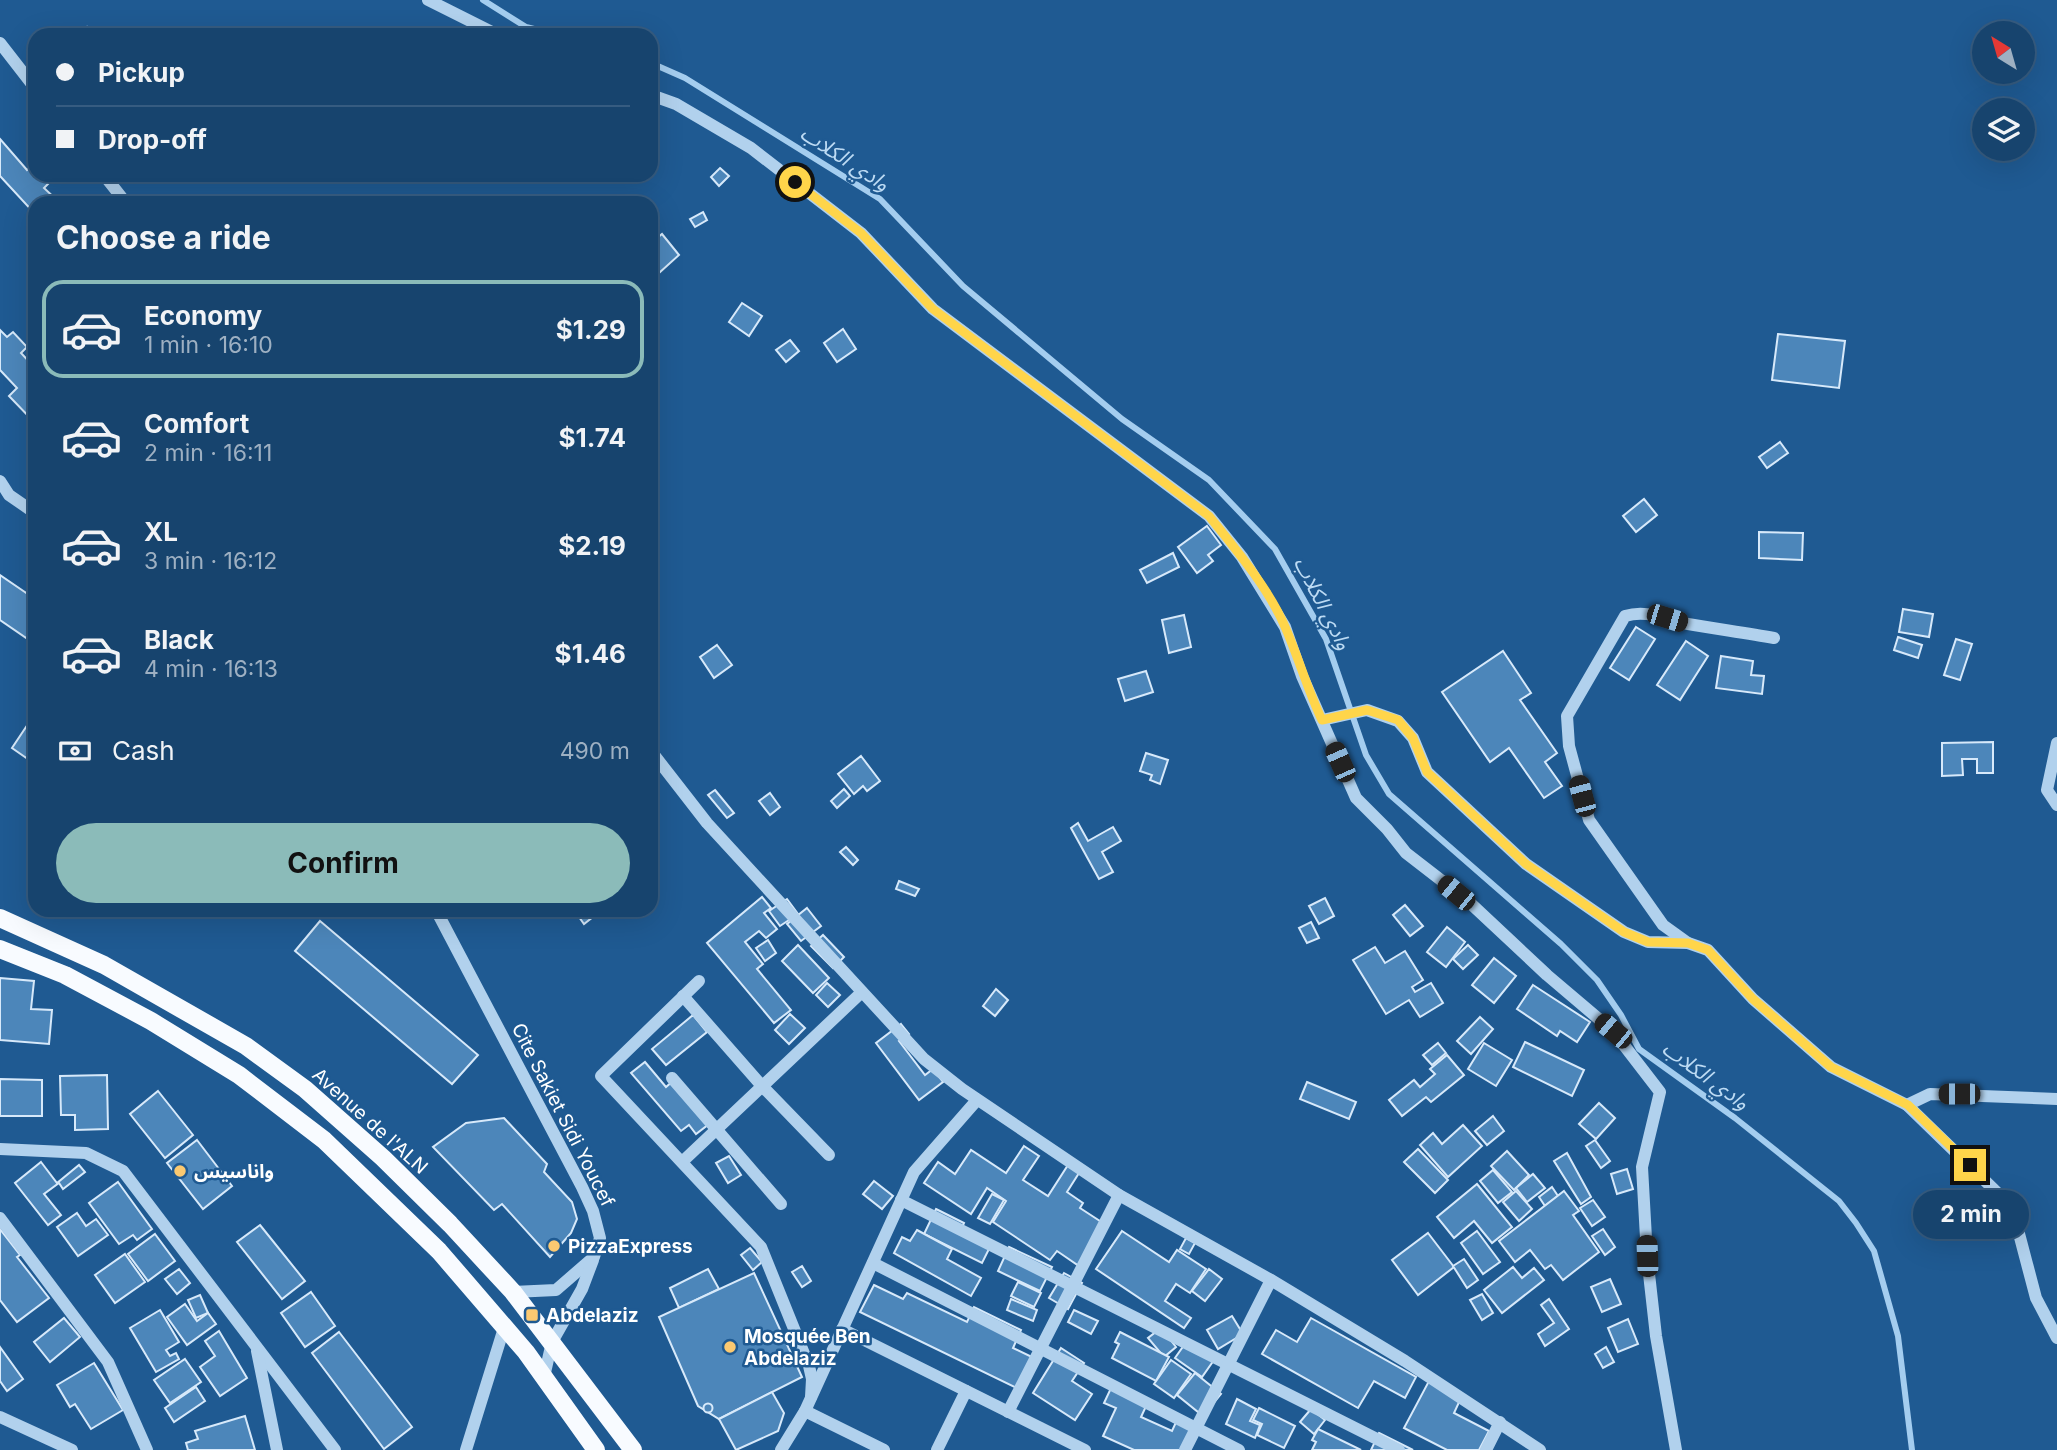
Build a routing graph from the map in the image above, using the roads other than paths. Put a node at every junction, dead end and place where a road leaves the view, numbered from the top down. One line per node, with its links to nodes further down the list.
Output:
1 (428, 0): 2 (street)
2 (484, 28)
3 (0, 43): 4 (street)
4 (28, 79)
5 (658, 98): 12 (street)
6 (110, 182): 7 (street)
7 (120, 196)
8 (0, 481): 9 (street)
9 (5, 498): 10 (street)
10 (28, 510)
11 (1774, 638): 18 (street)
12 (1322, 720): 18 (street); 72 (street)
13 (2057, 743): 15 (street)
14 (658, 760): 21 (street)
15 (2057, 805)
16 (440, 917): 36 (street, Cite Sakiet Sidi Youcef)
17 (0, 918): 40 (main road, Avenue de l'ALN)
18 (1688, 943): 27 (street)
19 (0, 949): 41 (main road)
20 (699, 981): 22 (street)
21 (862, 992): 24 (street); 26 (street)
22 (684, 996): 24 (street); 31 (street)
23 (671, 1079): 28 (street)
24 (762, 1086): 28 (street); 30 (street)
25 (2057, 1099): 27 (street)
26 (977, 1100): 32 (street); 33 (street)
27 (1908, 1105): 43 (street)
28 (716, 1130): 31 (street); 34 (street)
29 (0, 1149): 45 (street)
30 (829, 1155)
31 (682, 1162): 50 (street)
32 (1119, 1195): 38 (street); 39 (street)
33 (901, 1200): 37 (street); 39 (street)
34 (781, 1204)
35 (0, 1218): 57 (street)
36 (594, 1257): 40 (street); 44 (street, Cite Sakiet Sidi Youcef)
37 (873, 1262): 42 (street); 46 (street)
38 (1271, 1280): 47 (street); 54 (street)
39 (1072, 1286): 46 (street); 47 (street)
40 (513, 1292): 44 (main road, Avenue de l'ALN)
41 (503, 1328): 48 (main road); 60 (street)
42 (842, 1329): 49 (street); 50 (street)
43 (2057, 1338)
44 (552, 1342): 48 (street, Cite Sakiet Sidi Youcef); 62 (main road, Avenue de l'ALN)
45 (255, 1345): 58 (street); 59 (street)
46 (1041, 1349): 52 (street); 55 (street)
47 (1228, 1366): 55 (street); 69 (street)
48 (544, 1377): 61 (main road)
49 (966, 1391): 52 (street); 65 (street)
50 (811, 1397): 51 (street)
51 (805, 1410): 63 (street); 64 (street)
52 (1008, 1412): 66 (street)
53 (0, 1417): 56 (street)
54 (1500, 1422): 70 (street); 71 (street)
55 (1196, 1429): 67 (street); 68 (street)
56 (72, 1450)
57 (147, 1450)
58 (278, 1450)
59 (335, 1450)
60 (466, 1450)
61 (596, 1450)
62 (633, 1450)
63 (781, 1450)
64 (884, 1450)
65 (937, 1450)
66 (1085, 1450)
67 (1185, 1450)
68 (1239, 1450)
69 (1399, 1450)
70 (1486, 1450)
71 (1540, 1450)
72 (1676, 1450)

